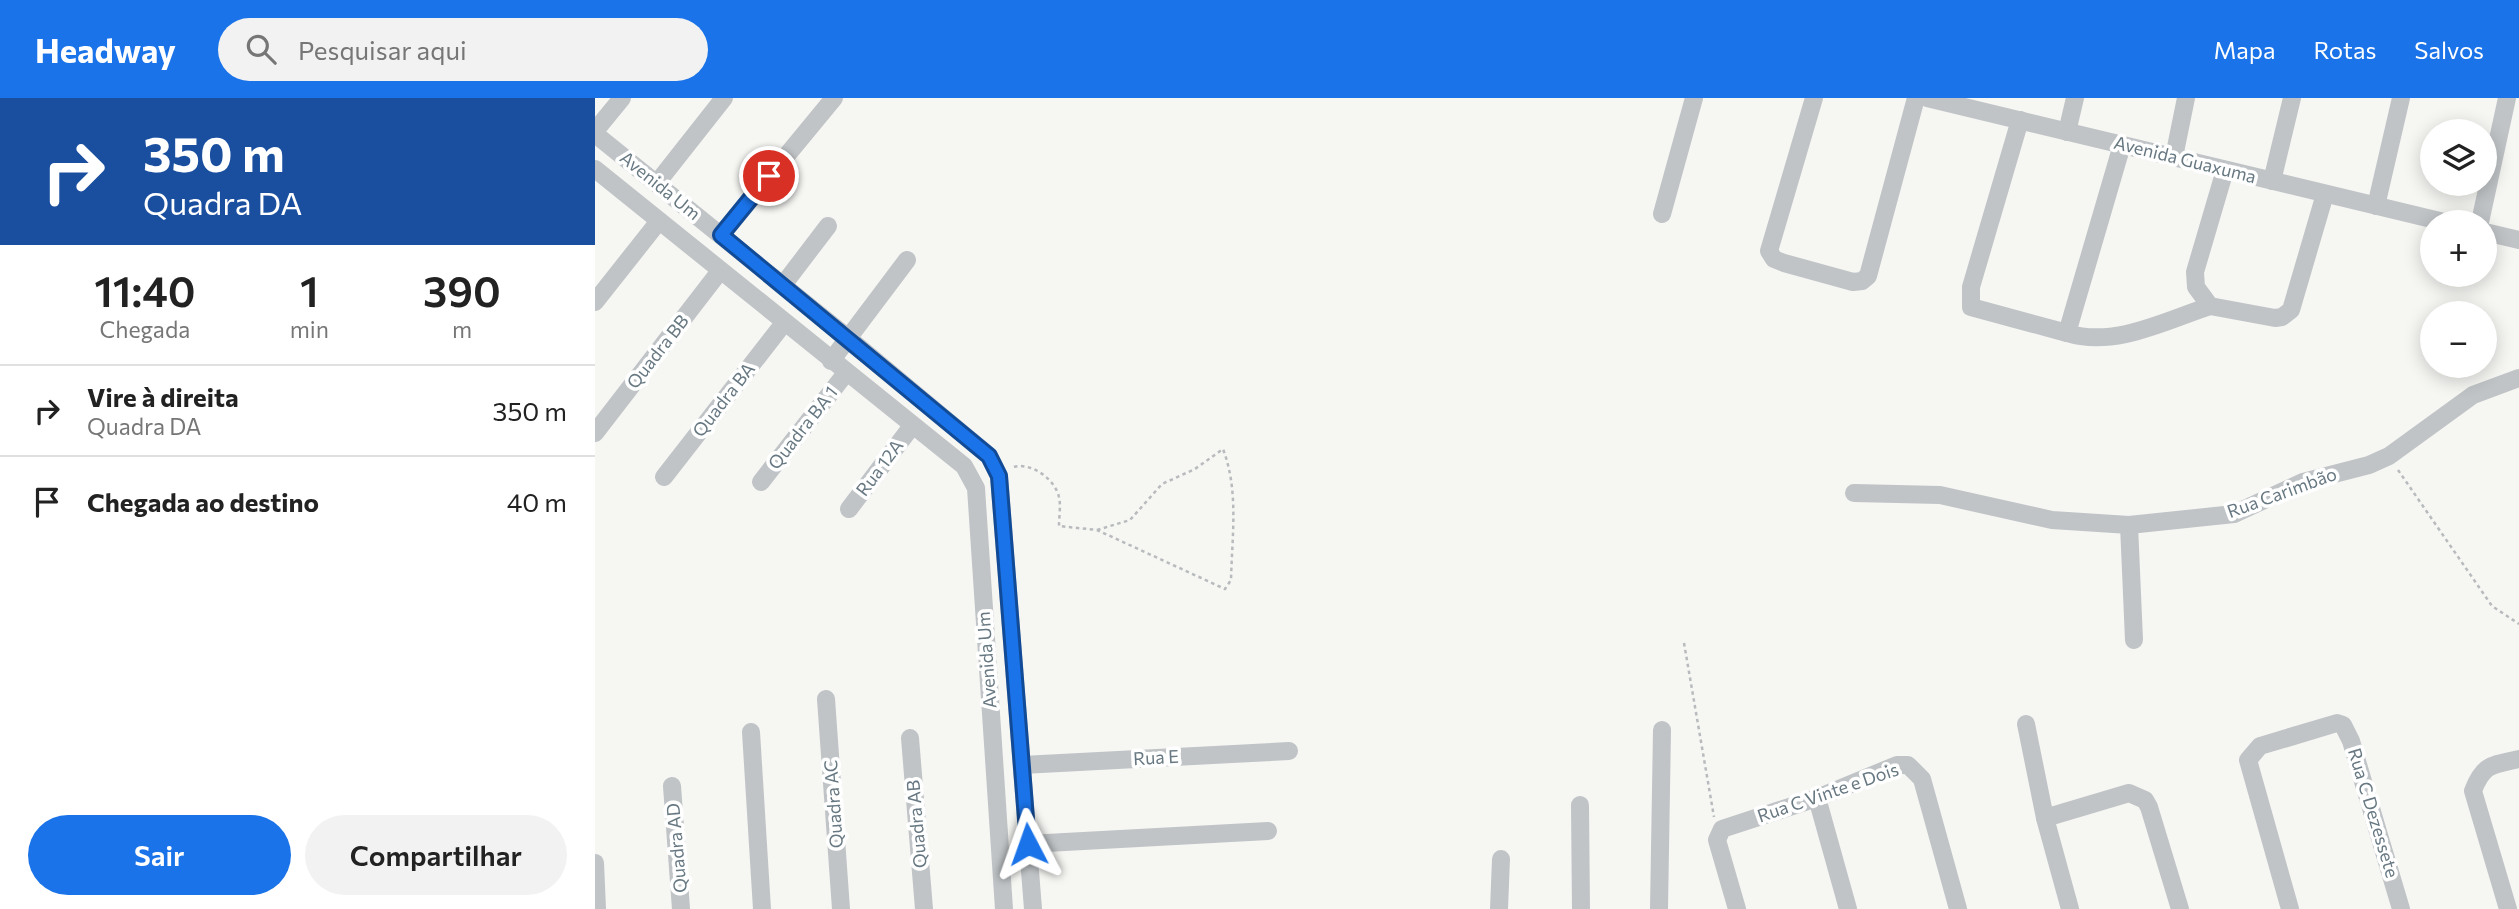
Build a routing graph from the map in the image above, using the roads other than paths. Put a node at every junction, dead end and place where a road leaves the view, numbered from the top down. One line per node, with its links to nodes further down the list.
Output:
1 (622, 98): 15 (street)
2 (724, 98): 22 (street)
3 (834, 98): 30 (street)
4 (1694, 98): 26 (street)
5 (1814, 98): 6 (street)
6 (1916, 98)
7 (1927, 98): 13 (street, Avenida Guaxuma)
8 (2075, 98): 16 (street)
9 (2186, 98): 18 (street)
10 (2292, 98): 21 (street)
11 (2401, 98): 24 (street)
12 (2507, 98): 25 (street)
13 (1961, 102): 14 (street, Avenida Guaxuma)
14 (2020, 120): 16 (street, Avenida Guaxuma); 39 (street)
15 (595, 132): 22 (street, Avenida Um)
16 (2067, 132): 17 (street, Avenida Guaxuma)
17 (2122, 145): 18 (street, Avenida Guaxuma); 39 (street)
18 (2174, 157): 20 (street, Avenida Guaxuma)
19 (595, 170): 28 (street, Avenida Um)
20 (2225, 170): 21 (street, Avenida Guaxuma); 37 (street)
21 (2272, 181): 23 (street, Avenida Guaxuma)
22 (657, 183): 30 (street, Avenida Um)
23 (2325, 194): 24 (street, Avenida Guaxuma); 37 (street)
24 (2376, 206): 27 (street, Avenida Guaxuma)
25 (2483, 210)
26 (1662, 214)
27 (2420, 216)
28 (659, 221): 34 (street, Avenida Um); 36 (street)
29 (828, 226): 35 (street)
30 (721, 235): 35 (street, Avenida Um)
31 (2497, 235): 32 (street)
32 (2519, 240)
33 (907, 260): 40 (street)
34 (720, 271): 38 (street, Avenida Um); 45 (street, Quadra BB)
35 (783, 285): 40 (street, Avenida Um)
36 (595, 302)
37 (2210, 306): 39 (street)
38 (783, 323): 41 (street, Avenida Um); 46 (street, Quadra BA)
39 (2067, 333)
40 (848, 338): 41 (street); 59 (street, Avenida Um)
41 (831, 361): 42 (street, Avenida Um)
42 (846, 373): 44 (street, Avenida Um); 47 (street, Quadra BA 1)
43 (2519, 378): 50 (street, Rua Carimbão)
44 (912, 426): 49 (street, Rua 12A); 60 (street, Avenida Um)
45 (595, 433)
46 (664, 477)
47 (761, 482)
48 (1854, 493): 50 (street, Rua Carimbão)
49 (849, 509)
50 (2129, 525): 51 (street)
51 (2134, 640)
52 (826, 699): 72 (street, Quadra AC)
53 (2027, 723): 64 (street)
54 (1662, 730): 78 (street)
55 (751, 732): 71 (street)
56 (910, 738): 73 (street, Quadra AB)
57 (1289, 751): 59 (street, Rua E)
58 (2519, 759): 86 (street)
59 (1023, 774): 60 (street); 66 (street, Avenida Um)
60 (995, 784): 74 (street, Avenida Um)
61 (672, 786): 70 (street, Quadra AD)
62 (1817, 798): 79 (street, Rua C Vinte e Dois); 80 (street); 81 (street, Rua C Vinte e Dois)
63 (1580, 805): 77 (street)
64 (2045, 818): 82 (street); 83 (street)
65 (1268, 831): 66 (street)
66 (1028, 844): 75 (street, Avenida Um)
67 (1501, 859): 76 (street)
68 (595, 863): 69 (street)
69 (597, 909)
70 (681, 909)
71 (762, 909)
72 (841, 909)
73 (925, 909)
74 (1004, 909)
75 (1033, 909)
76 (1499, 909)
77 (1581, 909)
78 (1659, 909)
79 (1737, 909)
80 (1848, 909)
81 (1958, 909)
82 (2070, 909)
83 (2180, 909)
84 (2290, 909): 85 (street, Rua C Dezessete)
85 (2401, 909)
86 (2508, 909)

